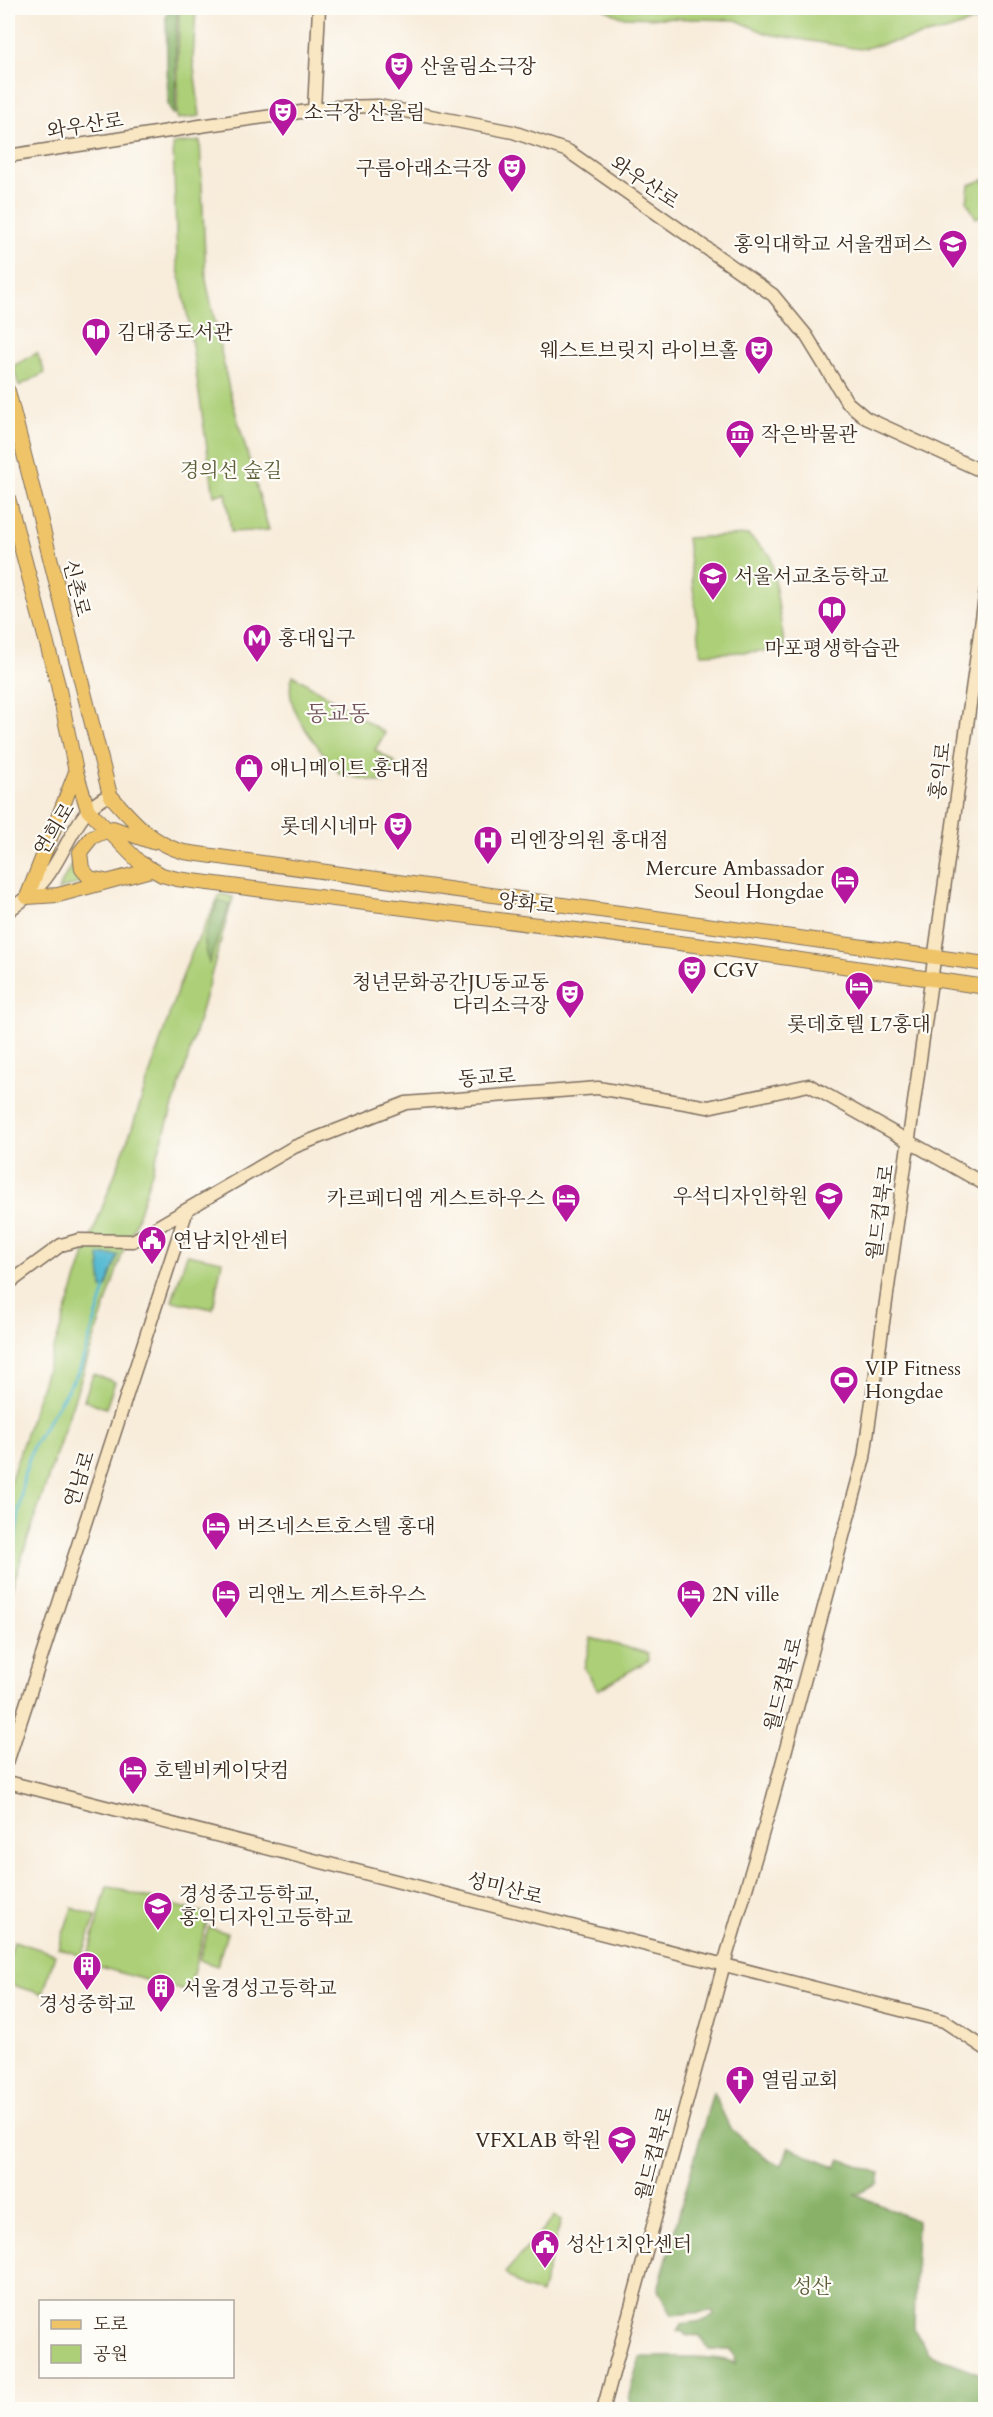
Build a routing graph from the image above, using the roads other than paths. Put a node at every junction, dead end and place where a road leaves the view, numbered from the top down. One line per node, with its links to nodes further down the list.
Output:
1 (319, 8): 2 (street)
2 (314, 111): 3 (street, 와우산로, bridge); 5 (street, 와우산로)
3 (8, 156)
4 (8, 391): 9 (main road, 신촌로)
5 (986, 473)
6 (8, 498): 8 (main road)
7 (986, 590): 17 (street, 홍익로)
8 (76, 772): 10 (main road); 15 (main road)
9 (110, 795): 10 (street, 연희로); 12 (main road, 양화로)
10 (88, 810): 11 (main road, 양화로); 15 (street, 연희로)
11 (105, 829): 12 (main road); 13 (main road, 양화로); 14 (main road)
12 (163, 846): 17 (main road, 양화로)
13 (151, 870): 14 (main road); 19 (main road, 양화로)
14 (105, 881): 15 (main road)
15 (27, 897): 16 (street, 연희로)
16 (8, 911)
17 (934, 956): 18 (main road, 양화로); 19 (street, 월드컵북로)
18 (986, 964)
19 (932, 979): 20 (main road, 양화로); 21 (street, 월드컵북로)
20 (986, 987)
21 (910, 1141): 22 (street, 동교로); 23 (street, 동교로); 27 (street, 월드컵북로)
22 (986, 1185)
23 (187, 1210): 24 (street, 동교로); 25 (street, 연남로)
24 (8, 1284)
25 (8, 1760)
26 (8, 1782): 27 (street, 성미산로)
27 (724, 1964): 28 (street, 성미산로); 29 (street, 월드컵북로)
28 (986, 2049)
29 (603, 2409)

